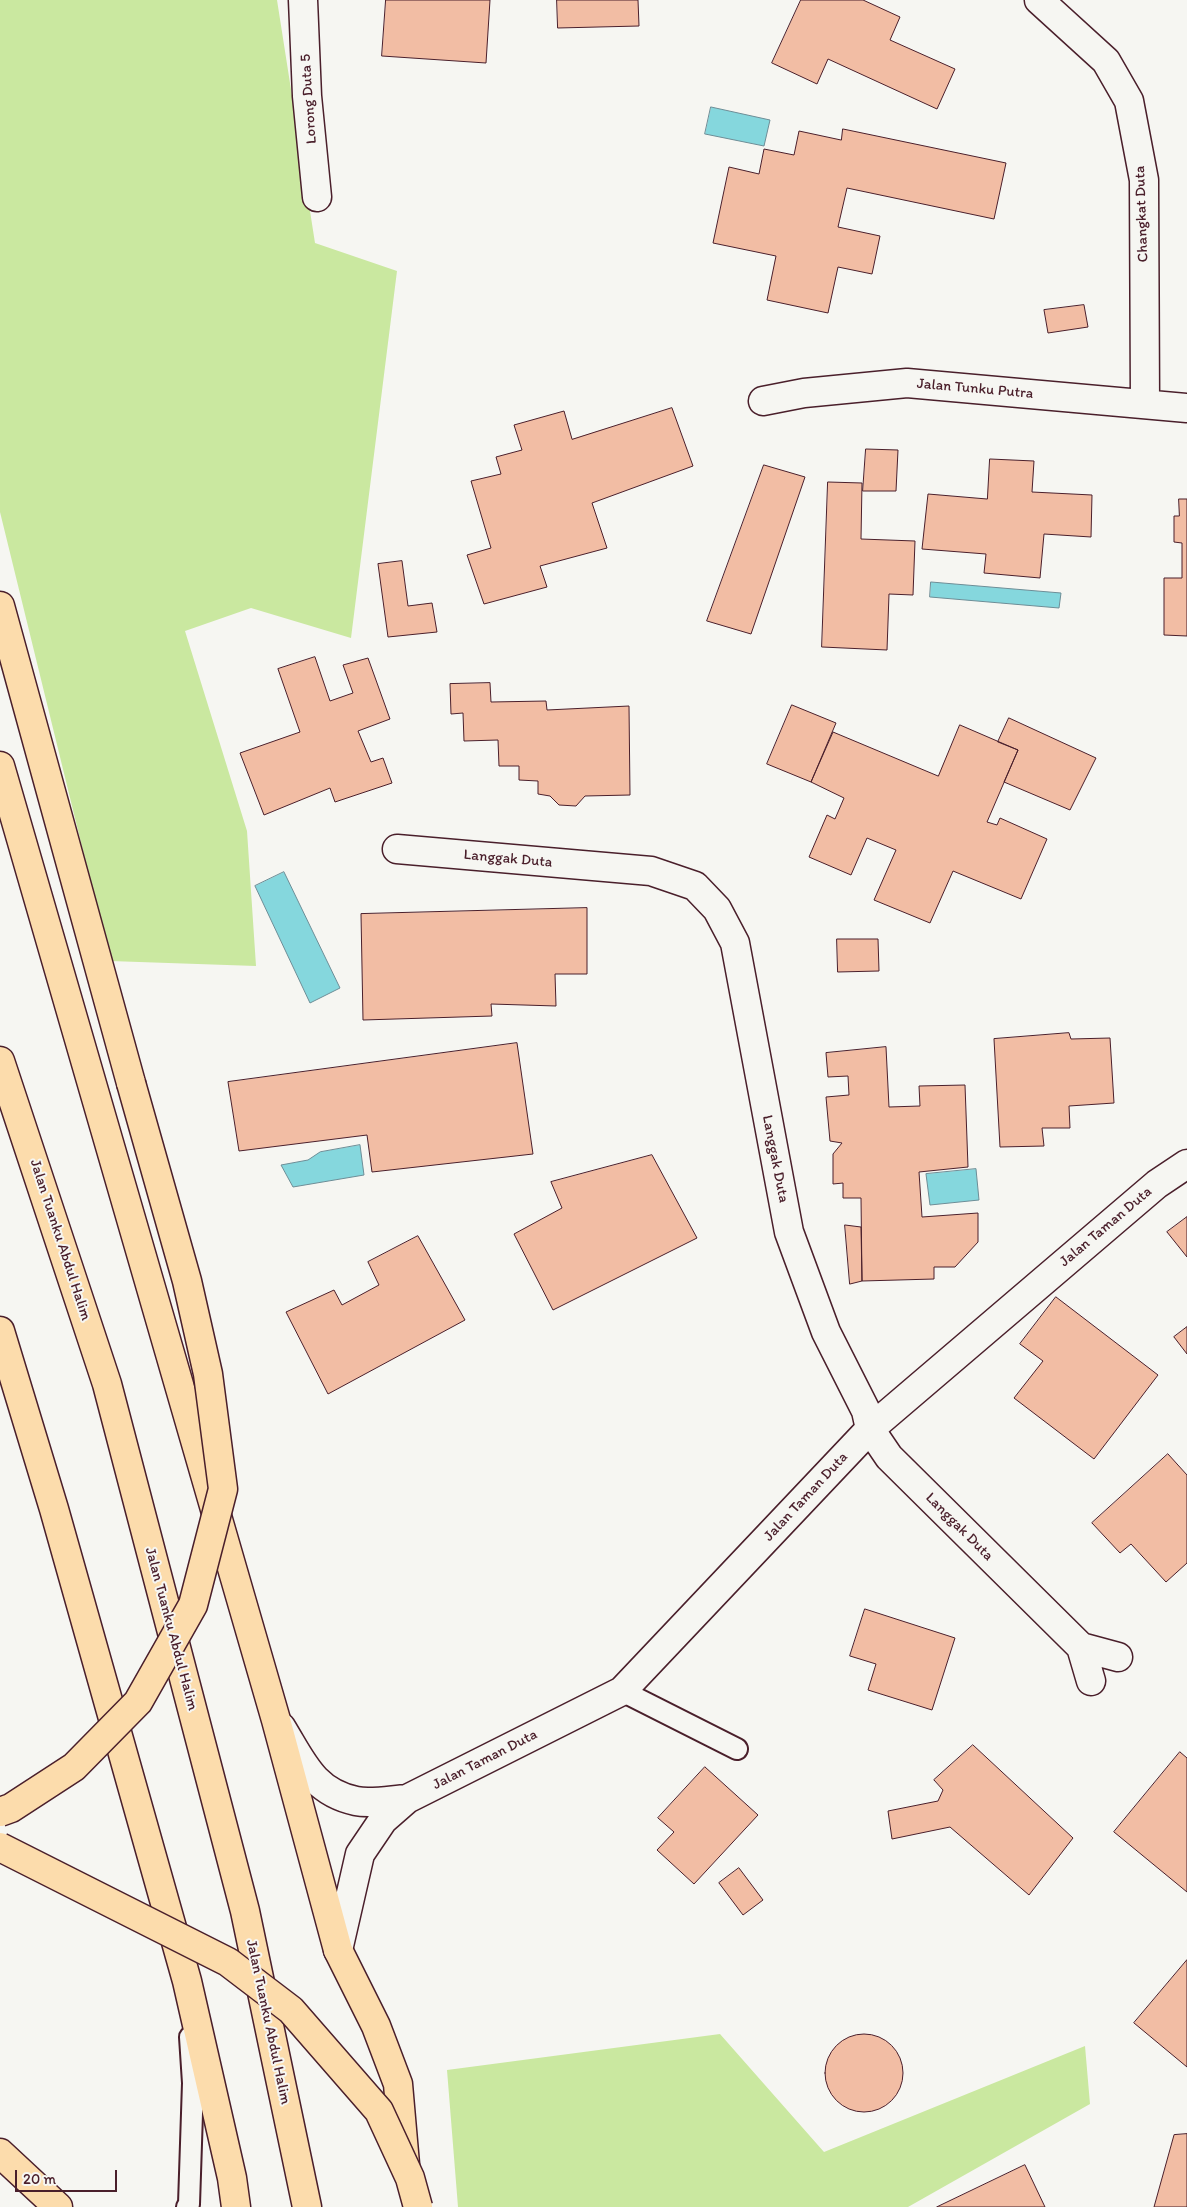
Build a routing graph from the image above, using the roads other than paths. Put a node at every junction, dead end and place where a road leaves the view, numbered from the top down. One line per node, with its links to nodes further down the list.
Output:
1 (303, 0): 3 (street, Lorong Duta 5)
2 (1039, 0): 5 (street, Changkat Duta)
3 (317, 197)
4 (763, 401): 5 (street, Jalan Tunku Putra)
5 (1145, 404): 6 (street, Jalan Tunku Putra)
6 (1187, 408)
7 (0, 606): 21 (main road, bridge)
8 (0, 766): 18 (main road)
9 (397, 849): 13 (street, Langgak Duta)
10 (0, 1061): 29 (main road, Jalan Tuanku Abdul Halim)
11 (1187, 1164): 13 (street, Jalan Taman Duta)
12 (0, 1331): 24 (main road)
13 (870, 1429): 14 (street, Langgak Duta); 17 (street, Jalan Taman Duta)
14 (1080, 1647): 15 (street); 16 (street)
15 (1118, 1657)
16 (1091, 1681)
17 (622, 1691): 19 (lane); 20 (street, Jalan Taman Duta)
18 (276, 1720): 20 (street, Jalan Taman Duta); 23 (main road)
19 (737, 1748)
20 (407, 1799): 23 (street, Jalan Taman Duta)
21 (0, 1812)
22 (0, 1847): 31 (main road, bridge)
23 (338, 1950): 30 (main road)
24 (188, 1981): 27 (lane); 28 (main road)
25 (0, 2153): 26 (main road)
26 (58, 2207)
27 (186, 2207)
28 (236, 2207)
29 (307, 2207)
30 (410, 2207)
31 (418, 2207)

